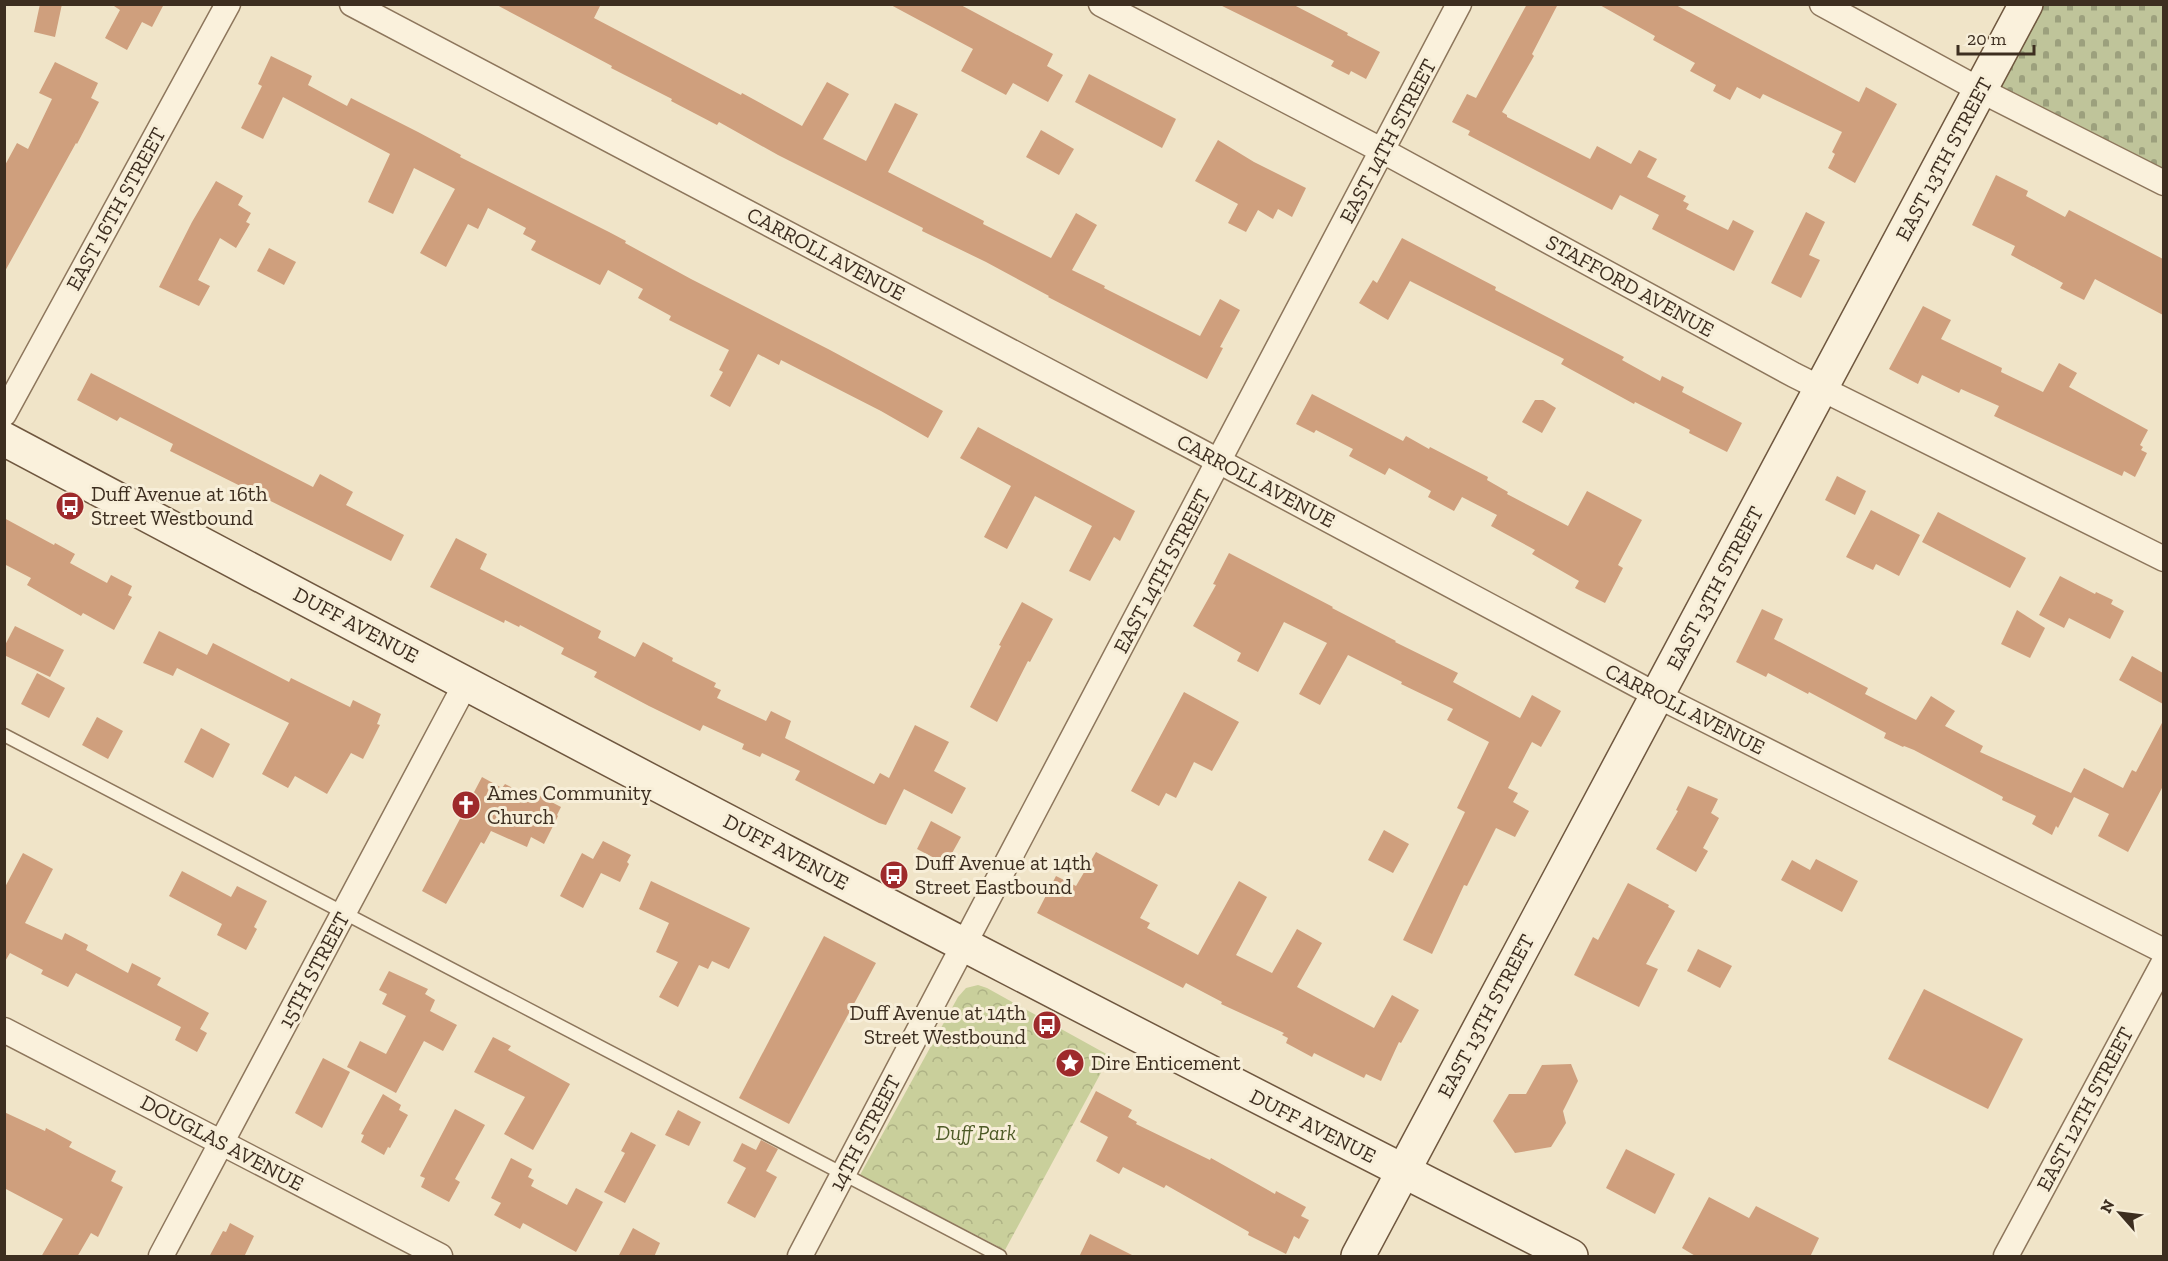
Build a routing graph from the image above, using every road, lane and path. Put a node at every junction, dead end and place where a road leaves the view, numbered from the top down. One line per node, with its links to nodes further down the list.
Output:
1 (228, 4): 11 (street, EAST 16TH STREET)
2 (352, 4): 13 (street, CARROLL AVENUE)
3 (1101, 4): 8 (street, STAFFORD AVENUE)
4 (1459, 4): 8 (street, EAST 14TH STREET)
5 (1822, 4): 7 (street)
6 (2026, 4): 7 (main road, EAST 13TH STREET)
7 (1980, 90): 9 (street); 10 (main road, EAST 13TH STREET)
8 (1383, 151): 10 (street, STAFFORD AVENUE); 13 (street, EAST 14TH STREET)
9 (2163, 183)
10 (1821, 389): 14 (street, STAFFORD AVENUE); 16 (main road, EAST 13TH STREET)
11 (4, 414)
12 (4, 440): 15 (main road, DUFF AVENUE)
13 (1220, 462): 16 (street, CARROLL AVENUE); 19 (street, EAST 14TH STREET)
14 (2163, 559)
15 (466, 683): 18 (street, 15TH STREET); 19 (main road, DUFF AVENUE)
16 (1658, 696): 20 (street, CARROLL AVENUE); 24 (main road, EAST 13TH STREET)
17 (4, 735): 18 (lane)
18 (344, 914): 23 (street, 15TH STREET); 25 (lane)
19 (963, 945): 24 (main road, DUFF AVENUE); 25 (street, 14TH STREET)
20 (2163, 951)
21 (2163, 962): 32 (street, EAST 12TH STREET)
22 (4, 1030): 23 (street, DOUGLAS AVENUE)
23 (222, 1142): 26 (street, 15TH STREET); 27 (street, DOUGLAS AVENUE)
24 (1402, 1171): 30 (main road, EAST 13TH STREET); 31 (main road, DUFF AVENUE)
25 (842, 1175): 28 (street, 14TH STREET); 29 (lane)
26 (161, 1257)
27 (440, 1257)
28 (800, 1257)
29 (1000, 1257)
30 (1358, 1257)
31 (1571, 1257)
32 (2006, 1257)

